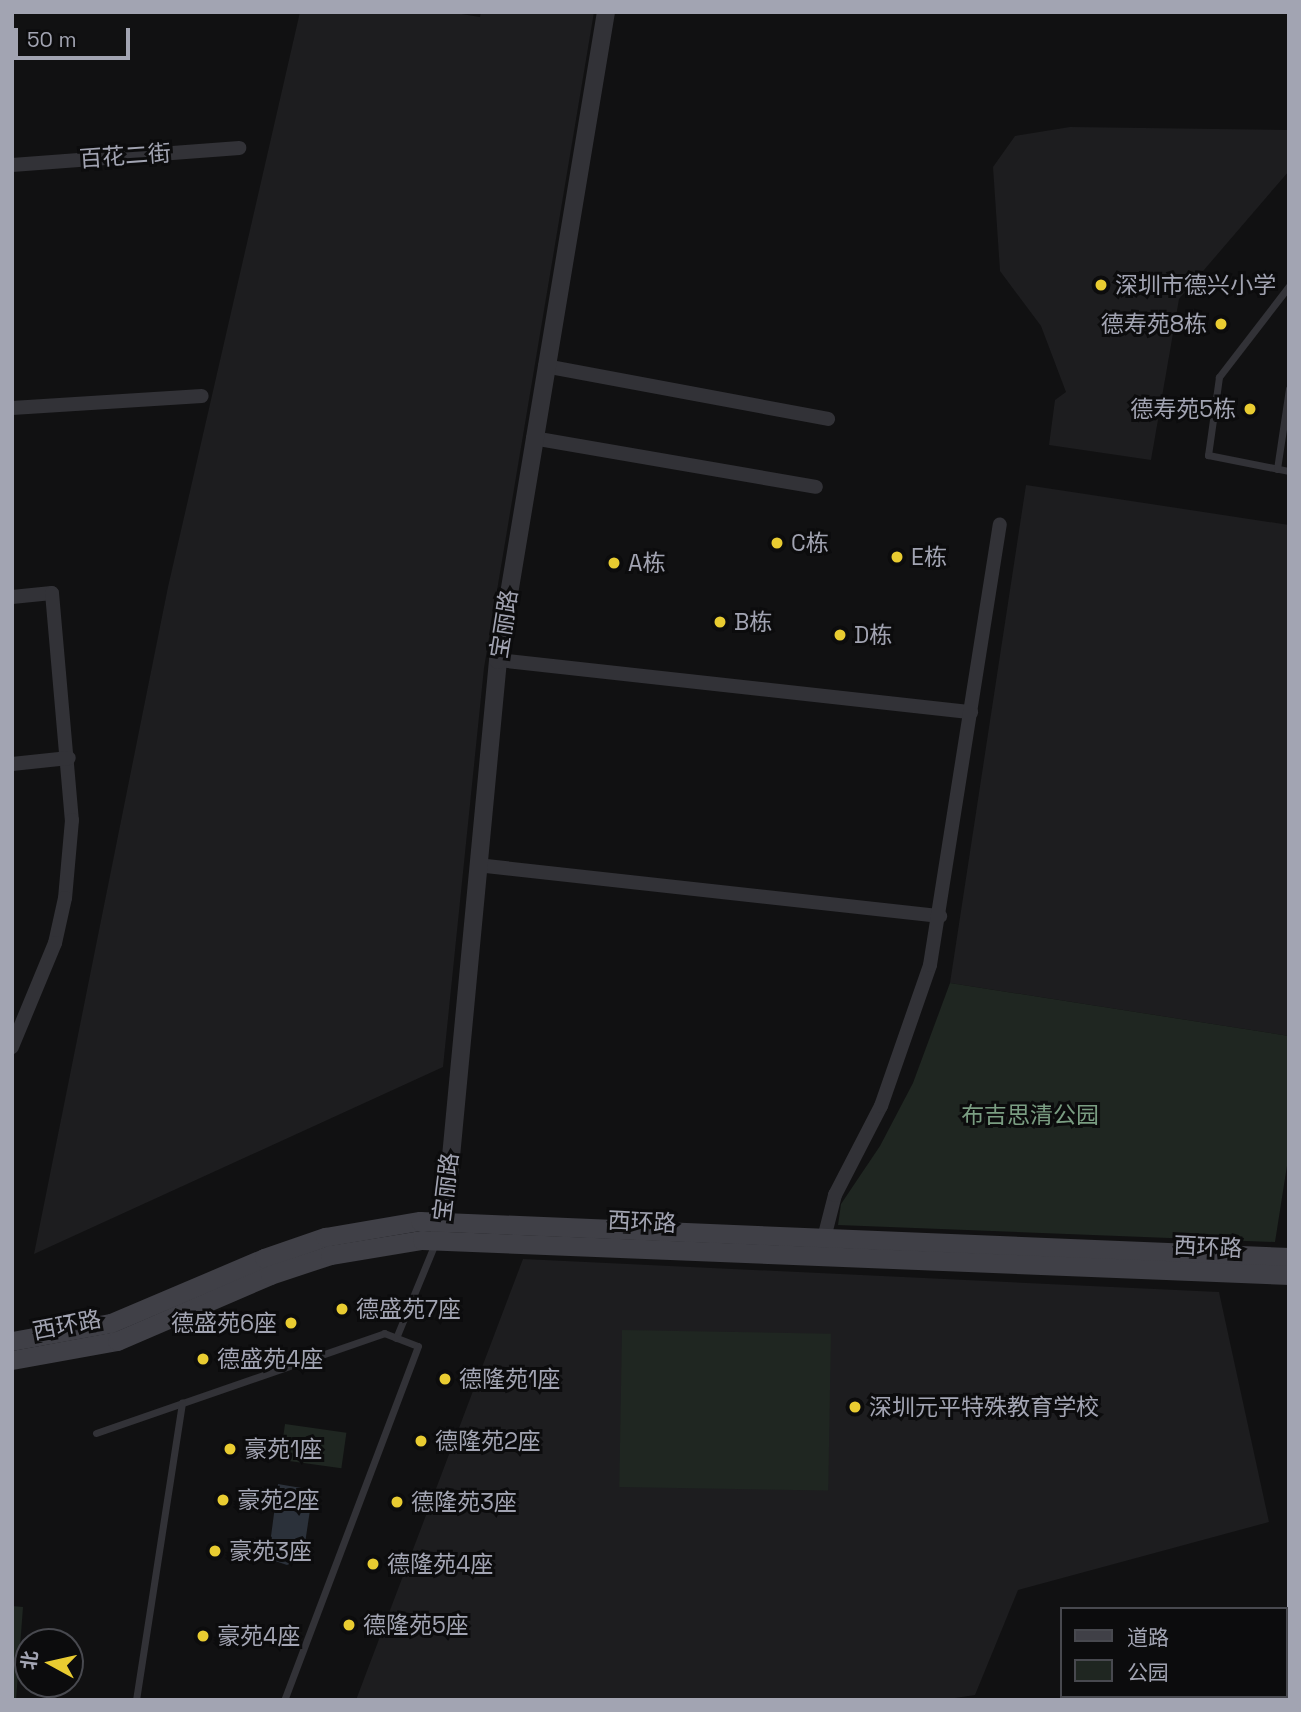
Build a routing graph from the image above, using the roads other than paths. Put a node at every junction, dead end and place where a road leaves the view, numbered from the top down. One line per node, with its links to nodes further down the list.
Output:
1 (606, 12): 5 (street, 宝丽路)
2 (239, 148): 3 (street, 百花二街)
3 (12, 164)
4 (1289, 286): 11 (lane)
5 (545, 366): 9 (street); 10 (street, 宝丽路)
6 (1289, 389): 11 (lane)
7 (202, 396): 8 (street)
8 (12, 408)
9 (828, 419)
10 (533, 438): 13 (street); 16 (street, 宝丽路)
11 (1277, 469): 12 (lane)
12 (1289, 471)
13 (816, 487)
14 (1000, 525): 17 (street)
15 (12, 597): 18 (street)
16 (498, 660): 17 (street); 20 (street, 宝丽路)
17 (971, 712): 21 (street)
18 (69, 758): 19 (street); 22 (street)
19 (12, 764)
20 (477, 865): 21 (street); 23 (street, 宝丽路)
21 (940, 916): 25 (street)
22 (12, 1047)
23 (445, 1220): 24 (street, 宝丽路); 25 (main road, 西环路); 29 (main road, 西环路)
24 (437, 1239): 25 (main road, 西环路); 28 (lane); 30 (main road, 西环路)
25 (822, 1245): 26 (main road, 西环路); 27 (main road, 西环路)
26 (1289, 1257)
27 (1289, 1275)
28 (396, 1338): 31 (lane); 34 (lane)
29 (12, 1341)
30 (12, 1360)
31 (182, 1403): 32 (lane); 33 (lane)
32 (96, 1433)
33 (136, 1700)
34 (284, 1700)

